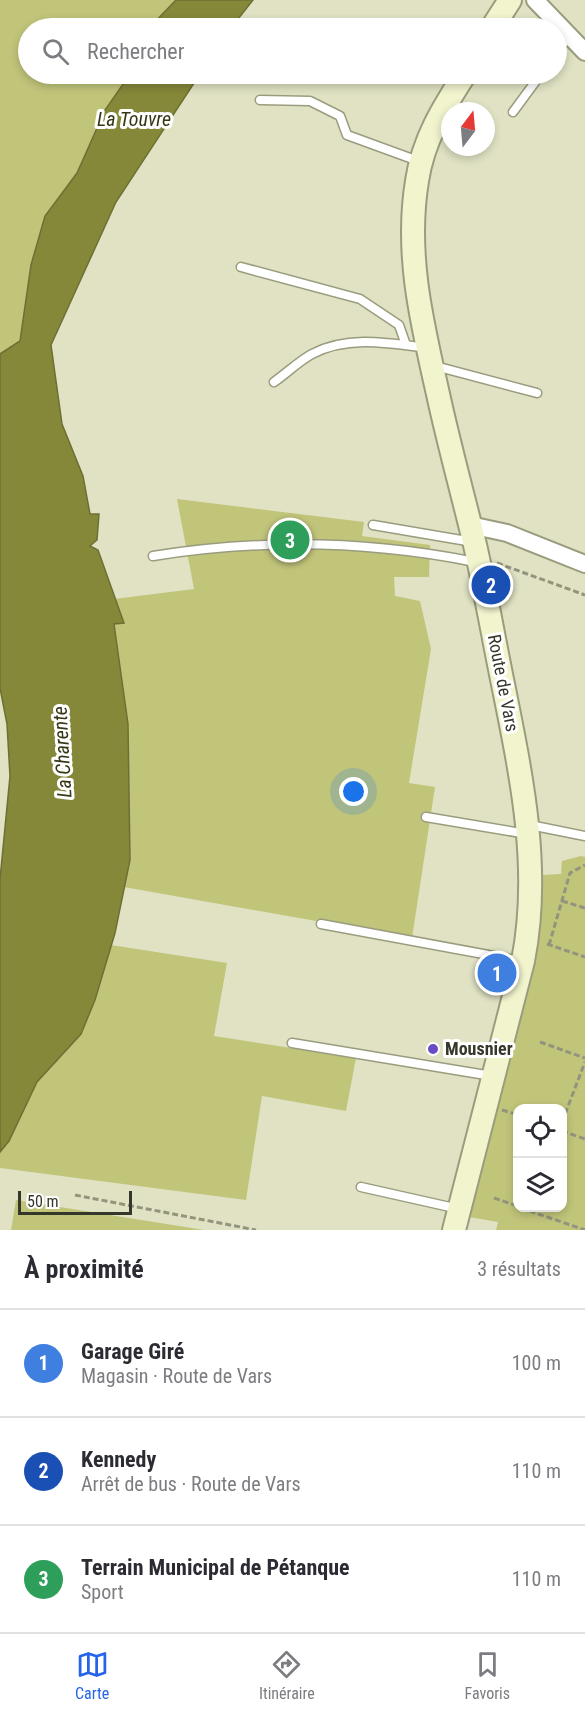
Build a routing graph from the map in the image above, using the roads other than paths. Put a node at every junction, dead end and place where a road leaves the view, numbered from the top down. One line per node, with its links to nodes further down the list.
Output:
1 (510, 0): 3 (main road)
2 (535, 0): 4 (street)
3 (498, 18)
4 (552, 18)
5 (569, 36): 6 (lane); 7 (street)
6 (567, 39)
7 (585, 52)
8 (459, 84): 12 (main road, Route de Vars)
9 (534, 84): 11 (lane)
10 (260, 100): 12 (lane)
11 (513, 112)
12 (421, 162): 14 (main road, Route de Vars)
13 (241, 267): 14 (lane)
14 (422, 353): 15 (lane); 16 (lane); 18 (main road, Route de Vars)
15 (274, 382)
16 (537, 393)
17 (373, 525): 18 (lane)
18 (474, 543): 19 (lane); 20 (street); 22 (main road, Route de Vars)
19 (153, 556)
20 (585, 564)
21 (426, 817): 22 (lane)
22 (527, 829): 23 (lane); 25 (main road, Route de Vars)
23 (585, 836)
24 (321, 924): 25 (lane)
25 (533, 948): 27 (main road, Route de Vars)
26 (292, 1043): 27 (lane)
27 (492, 1076): 29 (main road, Route de Vars)
28 (361, 1187): 29 (lane)
29 (457, 1220)

